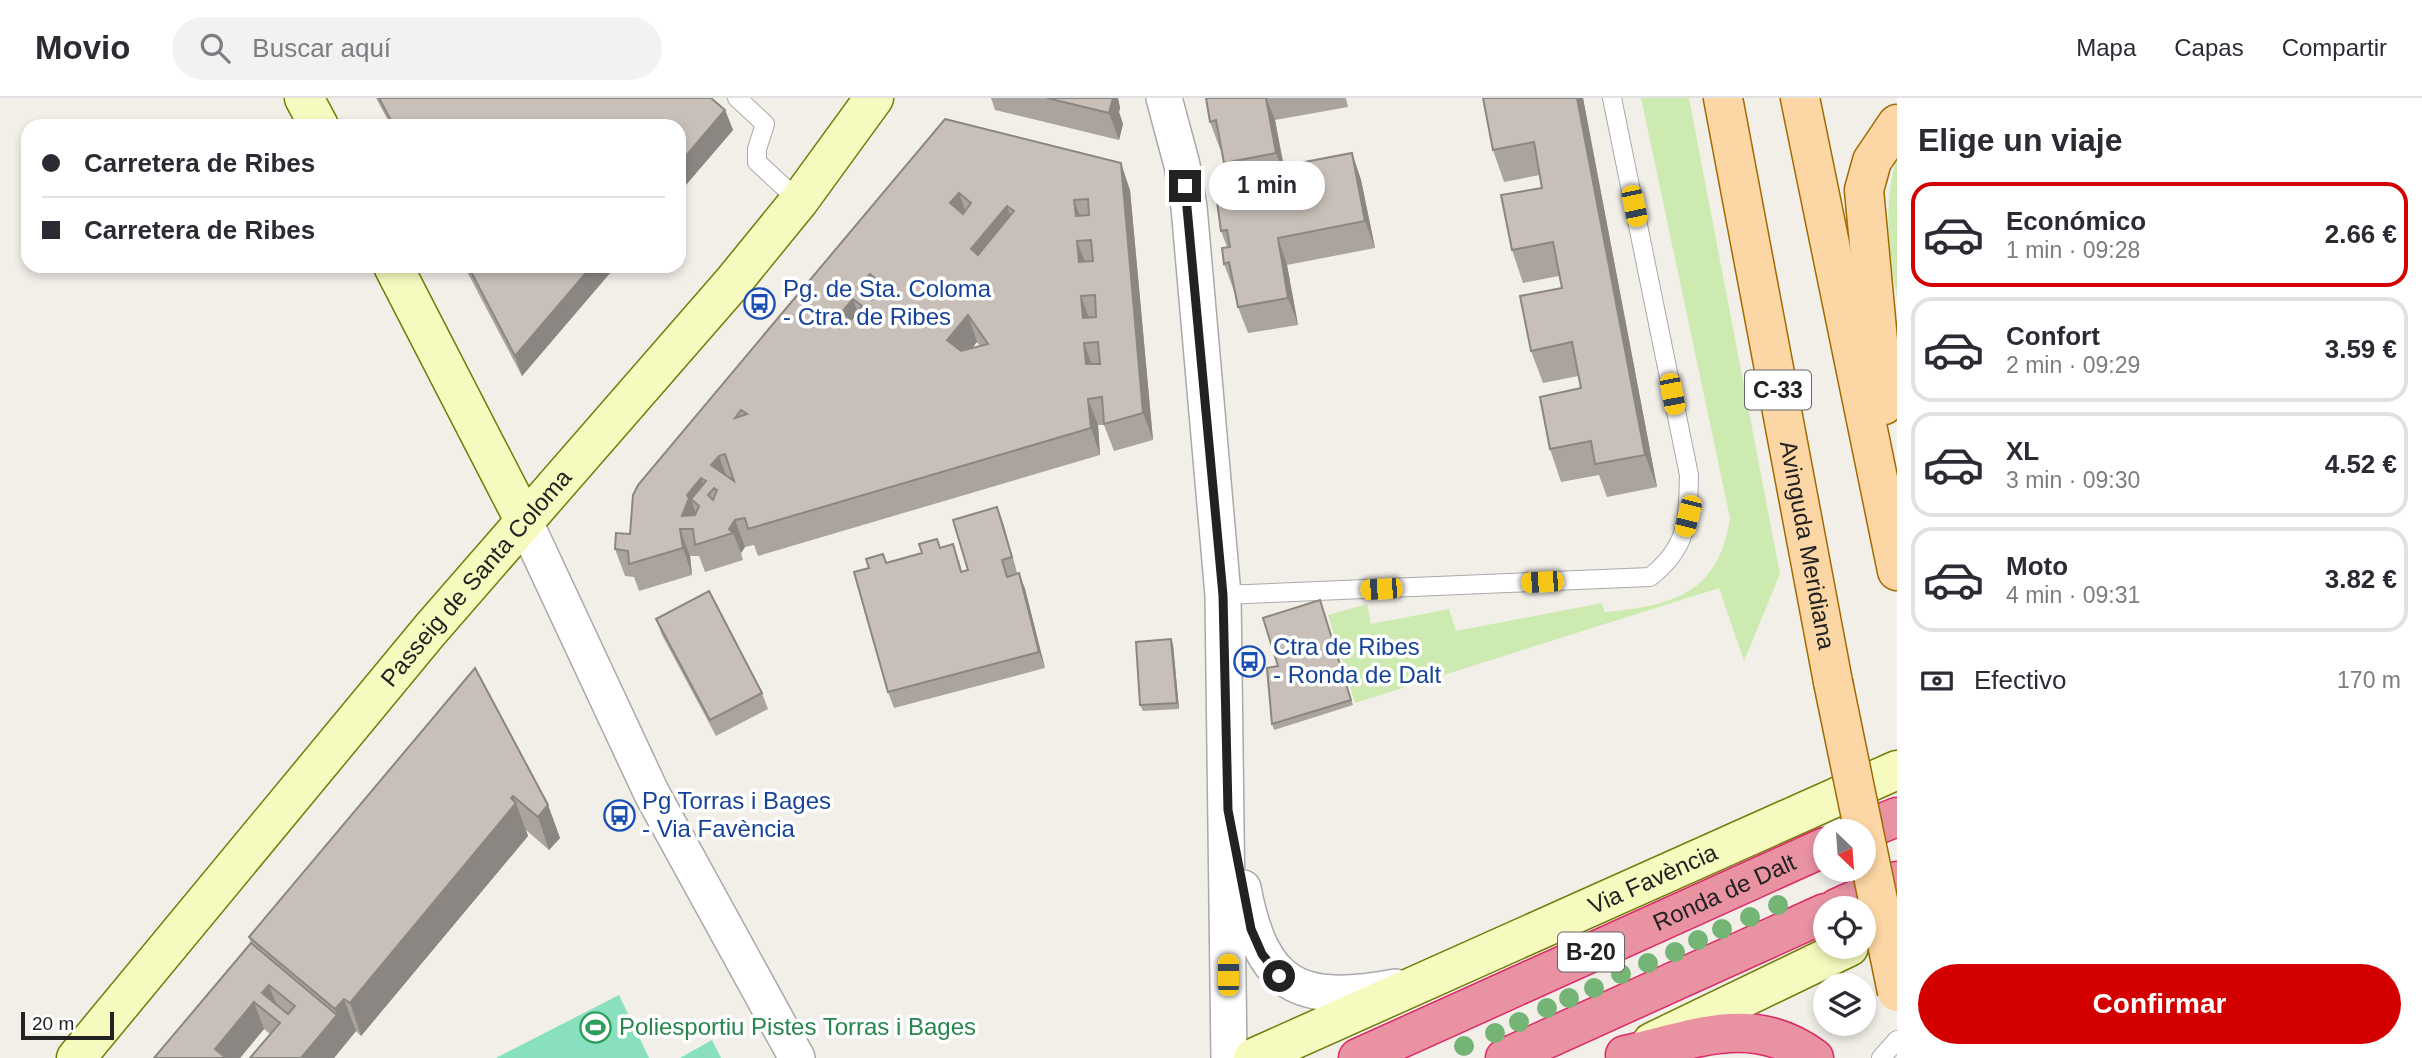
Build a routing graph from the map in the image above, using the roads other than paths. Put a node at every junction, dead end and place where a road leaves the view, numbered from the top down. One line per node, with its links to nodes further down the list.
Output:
1 (304, 98): 8 (street)
2 (737, 98): 10 (lane)
3 (874, 98): 10 (street, Passeig de Santa Coloma)
4 (1164, 98): 15 (street)
5 (1612, 98): 15 (lane)
6 (1723, 98): 28 (main road, Avinguda Meridiana / C-33, bridge)
7 (1800, 98): 14 (main road)
8 (314, 119)
9 (1897, 124): 13 (main road)
10 (799, 201): 12 (street, Passeig de Santa Coloma)
11 (397, 273): 12 (street)
12 (524, 520): 31 (street, Passeig de Santa Coloma); 32 (street)
13 (1897, 564)
14 (1897, 571)
15 (1223, 595): 17 (street)
16 (1897, 770): 27 (street, Via Favència)
17 (1228, 810): 27 (street); 33 (street)
18 (1897, 817): 19 (highway)
19 (1876, 825)
20 (1813, 852): 35 (highway, Ronda de Dalt / B-20)
21 (1897, 881): 22 (highway)
22 (1864, 896)
23 (1813, 918): 36 (highway, B-20)
24 (1897, 924): 25 (street)
25 (1876, 934)
26 (1824, 959): 30 (street)
27 (1427, 981): 34 (street, Via Favència)
28 (1897, 992)
29 (1897, 1040): 38 (lane)
30 (1622, 1057): 37 (highway)
31 (76, 1058)
32 (797, 1058)
33 (1229, 1058)
34 (1253, 1058)
35 (1357, 1058)
36 (1505, 1058)
37 (1814, 1058)
38 (1881, 1058)

